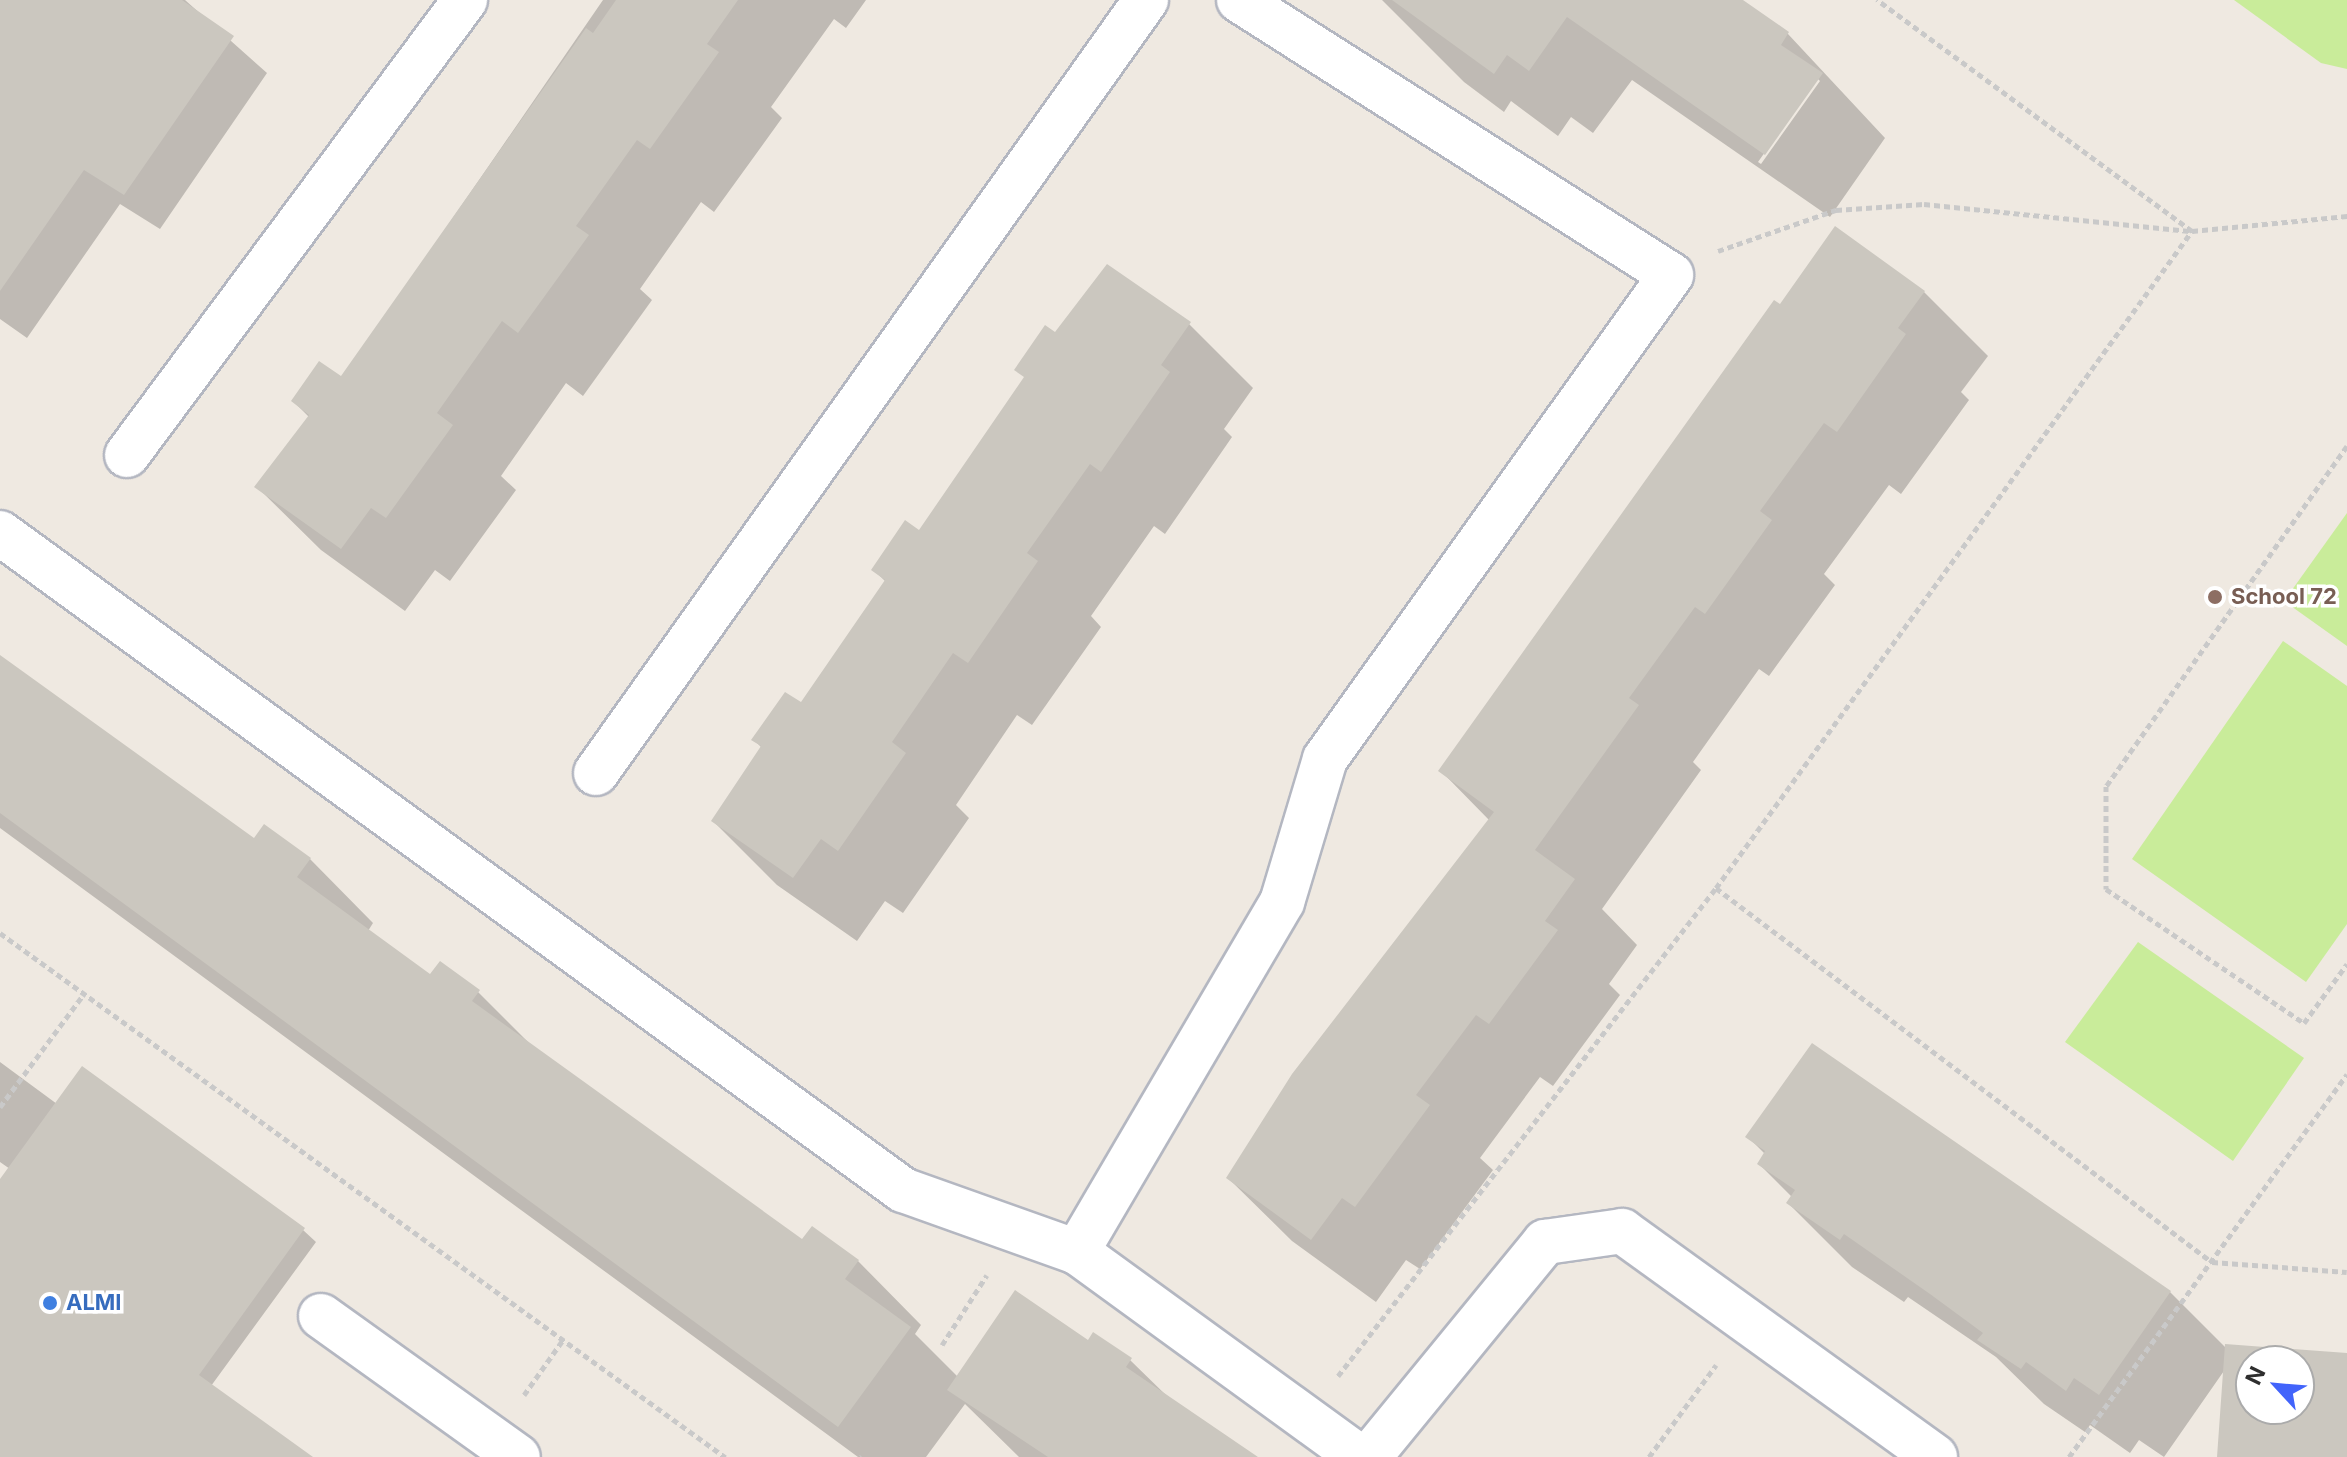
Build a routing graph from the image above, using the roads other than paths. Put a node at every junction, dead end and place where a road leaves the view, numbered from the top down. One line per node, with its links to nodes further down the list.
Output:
1 (465, 0): 4 (lane)
2 (1146, 0): 6 (lane)
3 (1239, 0): 7 (lane)
4 (127, 455)
5 (0, 533): 7 (lane)
6 (596, 773)
7 (1077, 1252): 10 (lane)
8 (321, 1316): 9 (lane)
9 (518, 1457)
10 (1359, 1457)
11 (1369, 1457): 12 (lane)
12 (1935, 1457)

